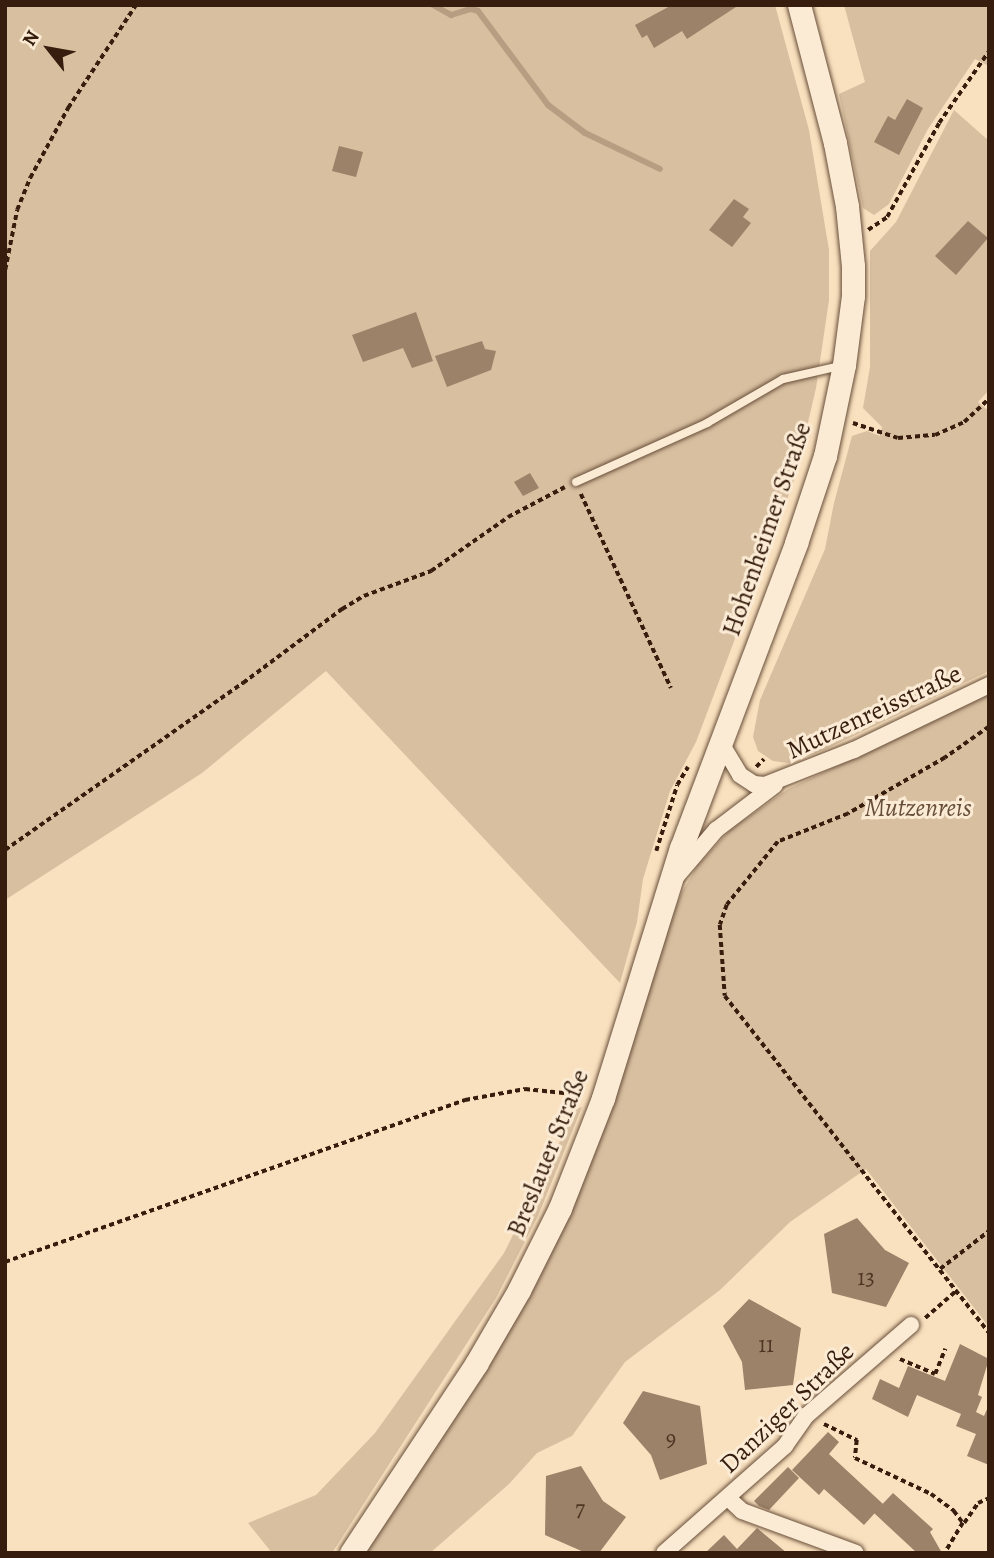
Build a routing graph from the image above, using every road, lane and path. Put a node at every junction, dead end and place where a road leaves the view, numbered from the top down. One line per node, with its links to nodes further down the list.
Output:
1 (136, 5): 5 (path)
2 (799, 5): 4 (main road, Hohenheimer Straße)
3 (989, 51): 4 (path)
4 (850, 237): 6 (main road, Hohenheimer Straße)
5 (5, 270)
6 (844, 365): 8 (main road, Hohenheimer Straße); 9 (lane)
7 (988, 401): 8 (path)
8 (834, 418): 13 (main road, Hohenheimer Straße)
9 (576, 482): 11 (path); 16 (path)
10 (989, 685): 14 (street, Mutzenreisstraße)
11 (671, 688)
12 (989, 727): 22 (path)
13 (722, 738): 14 (street, Mutzenreisstraße); 18 (main road, Breslauer Straße)
14 (779, 782): 18 (street, Mutzenreisstraße)
15 (677, 785): 17 (path)
16 (5, 850)
17 (655, 855)
18 (667, 892): 19 (main road, Breslauer Straße)
19 (603, 1098): 21 (path); 32 (main road, Breslauer Straße)
20 (989, 1231): 22 (path)
21 (5, 1262)
22 (940, 1269): 23 (path)
23 (957, 1291): 24 (path); 25 (path)
24 (911, 1325): 27 (street, Danziger Straße)
25 (989, 1333)
26 (946, 1349): 27 (path)
27 (882, 1350): 28 (street, Danziger Straße)
28 (806, 1416): 29 (street, Danziger Straße); 31 (path)
29 (728, 1498): 33 (street, Danziger Straße); 34 (street, Danziger Straße)
30 (989, 1499): 31 (path)
31 (963, 1523): 35 (path)
32 (351, 1553)
33 (664, 1553)
34 (856, 1553)
35 (945, 1553)

